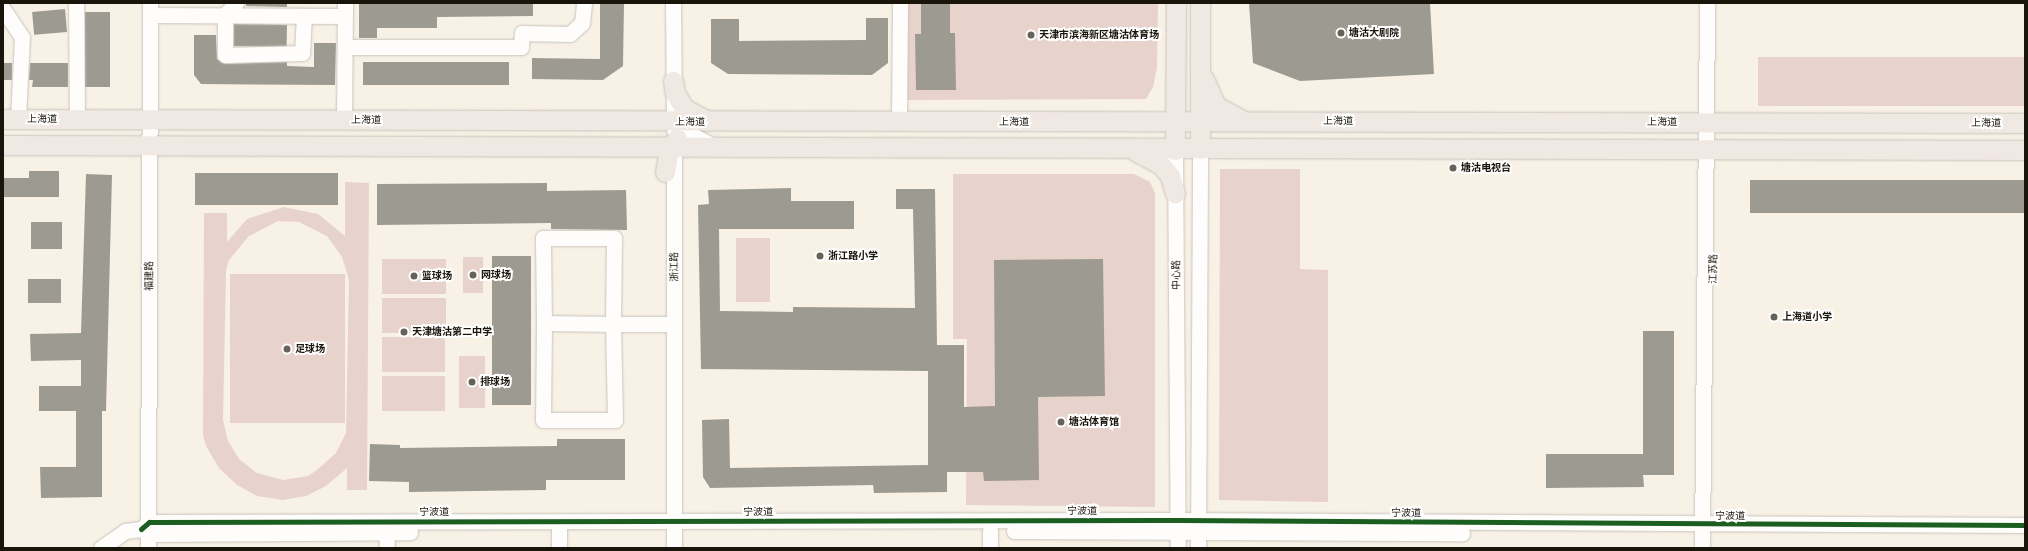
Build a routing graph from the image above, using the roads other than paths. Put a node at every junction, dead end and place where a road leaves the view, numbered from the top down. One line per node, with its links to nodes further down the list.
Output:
1 (76, 3): 23 (street)
2 (140, 3): 21 (street, 福建路)
3 (236, 3): 15 (street)
4 (584, 3): 17 (street)
5 (665, 3): 20 (street, 浙江路)
6 (673, 3): 20 (street, 浙江路)
7 (900, 3): 28 (street)
8 (1176, 3): 19 (main road, 中心路)
9 (1200, 3): 18 (main road, 中心路)
10 (1707, 3): 30 (street, 江苏路)
11 (1715, 3): 30 (street, 江苏路)
12 (3, 9): 22 (street)
13 (150, 9): 15 (street); 21 (street, 福建路)
14 (345, 10): 16 (street); 17 (street)
15 (225, 15): 16 (street); 16 (street)
16 (304, 16)
17 (345, 47): 24 (street)
18 (1200, 64): 26 (main road); 29 (main road, 中心路)
19 (1176, 65): 25 (main road); 29 (main road, 中心路)
20 (669, 82): 27 (main road); 32 (street, 浙江路)
21 (145, 118): 23 (main road, 上海道); 24 (main road, 上海道); 35 (street, 福建路)
22 (11, 119): 23 (main road, 上海道)
23 (77, 119)
24 (344, 120): 32 (main road, 上海道)
25 (1124, 121): 28 (main road, 上海道); 29 (main road, 上海道)
26 (1248, 121): 29 (main road, 上海道); 30 (main road, 上海道)
27 (714, 122): 28 (main road, 上海道); 32 (main road, 上海道)
28 (899, 122)
29 (1188, 122): 36 (main road); 37 (main road, 中心路); 38 (main road); 39 (main road, 中心路)
30 (1710, 122): 31 (main road, 上海道); 41 (street, 江苏路)
31 (2025, 123)
32 (673, 133): 34 (main road, 上海道); 36 (main road, 上海道); 42 (main road); 46 (street, 浙江路)
33 (3, 145): 35 (main road, 上海道)
34 (643, 147): 35 (main road, 上海道); 42 (main road)
35 (151, 149): 54 (street, 福建路)
36 (1124, 149): 39 (main road, 上海道); 43 (main road)
37 (1200, 149): 38 (main road, 上海道); 39 (main road, 上海道); 52 (street, 中心路)
38 (1250, 149): 41 (main road, 上海道)
39 (1175, 150): 43 (street, 中心路)
40 (2025, 150): 41 (main road, 上海道)
41 (1710, 151): 56 (street, 江苏路)
42 (665, 172): 46 (street, 浙江路)
43 (1175, 193): 51 (street, 中心路)
44 (544, 324): 45 (street); 45 (street); 45 (street)
45 (613, 324): 46 (street)
46 (669, 324): 50 (street, 浙江路)
47 (2025, 525): 56 (street, 宁波道)
48 (386, 526): 49 (street, 宁波道); 54 (street, 宁波道); 59 (street)
49 (559, 526): 50 (street, 宁波道); 60 (street)
50 (670, 526): 51 (street, 宁波道); 53 (street, 宁波道); 61 (street); 62 (street)
51 (1178, 526): 52 (street, 宁波道); 53 (street, 宁波道); 64 (street, 中心路)
52 (1198, 527): 56 (street, 宁波道); 65 (street, 中心路)
53 (990, 531): 63 (street)
54 (147, 533): 57 (street, 宁波道); 58 (street, 福建路)
55 (2025, 534): 56 (street, 宁波道)
56 (1706, 536)
57 (101, 548)
58 (141, 548)
59 (387, 548)
60 (559, 548)
61 (665, 548)
62 (674, 548)
63 (990, 548)
64 (1178, 548)
65 (1198, 548)

